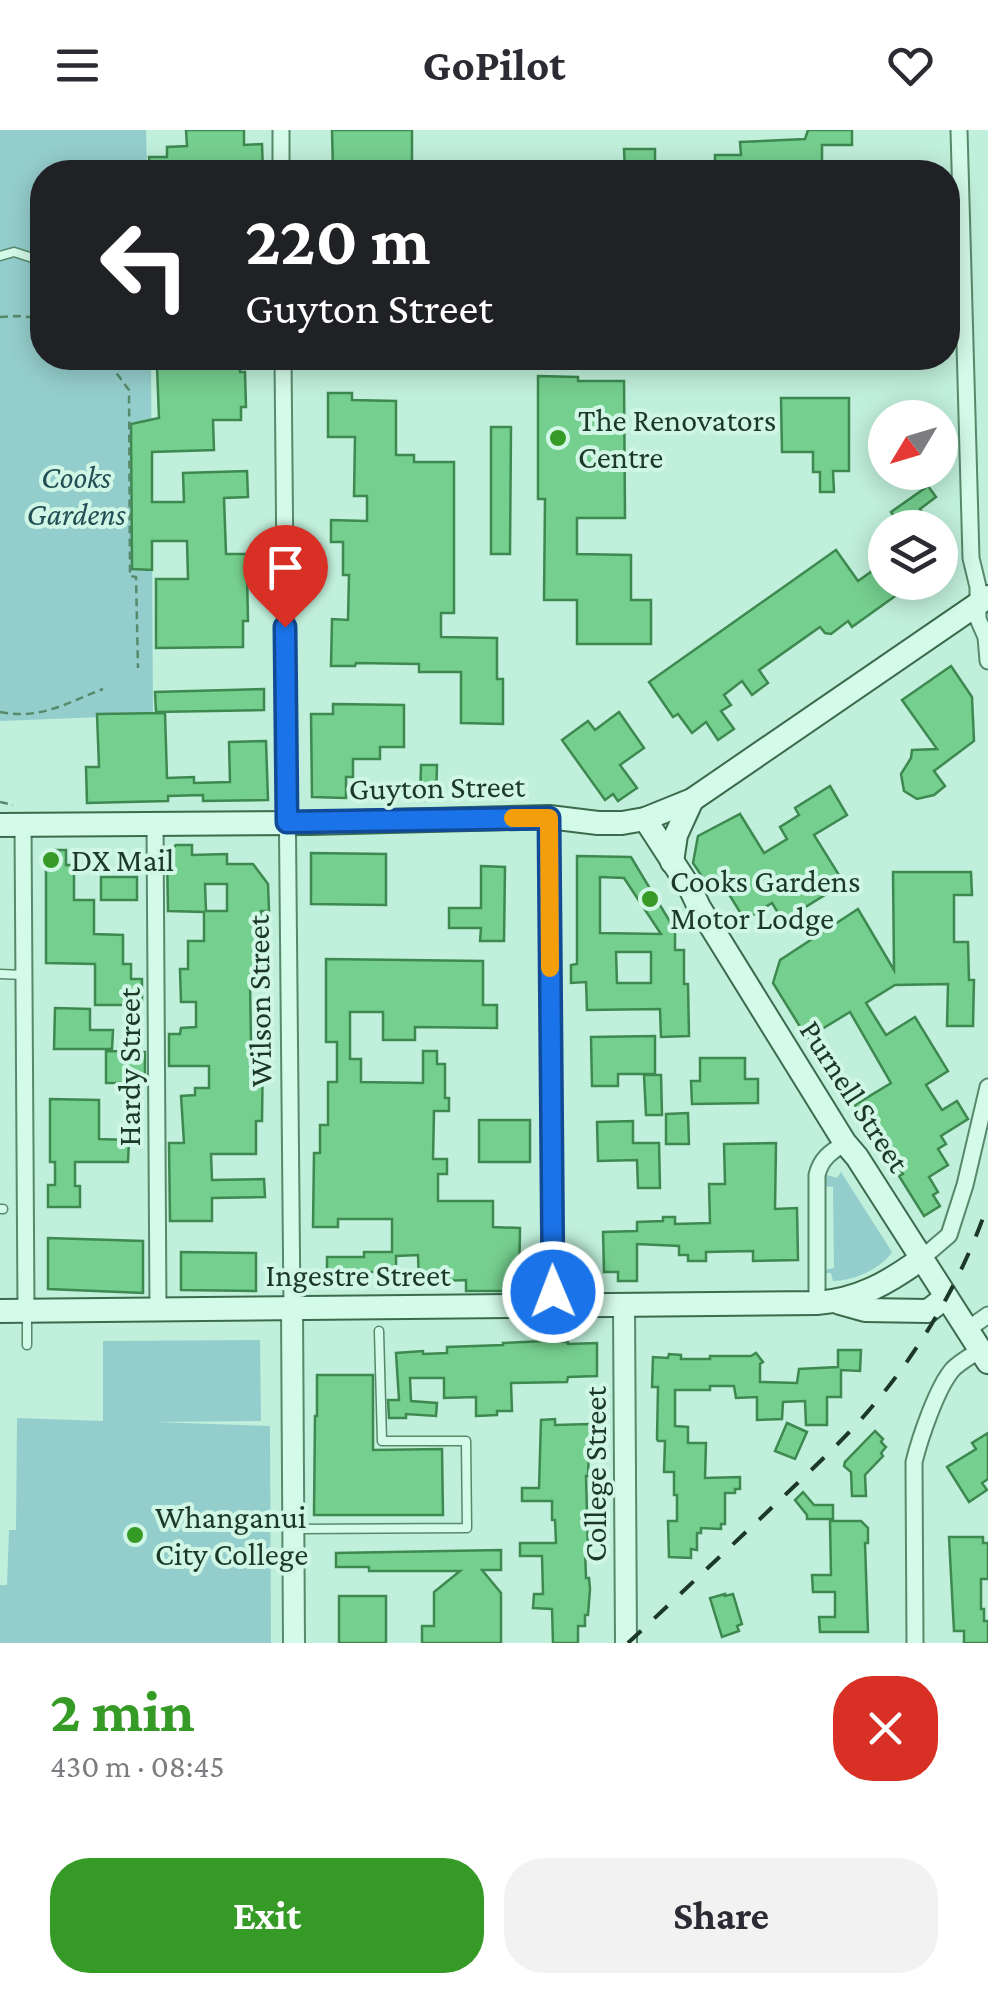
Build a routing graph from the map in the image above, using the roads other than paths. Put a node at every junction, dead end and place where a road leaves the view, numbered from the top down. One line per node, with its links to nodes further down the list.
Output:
1 (281, 130): 3 (street)
2 (959, 130): 4 (street)
3 (281, 160)
4 (960, 160)
5 (960, 164): 9 (street)
6 (0, 256): 7 (lane)
7 (30, 257)
8 (960, 333): 9 (street)
9 (965, 333): 11 (street)
10 (283, 370): 17 (street, Wilson Street)
11 (986, 599): 12 (street); 13 (main road, Guyton Street)
12 (988, 661)
13 (692, 800): 16 (main road, Guyton Street); 19 (main road)
14 (7, 814): 18 (main road, Guyton Street); 21 (street)
15 (549, 818): 16 (main road, Guyton Street); 17 (main road, Guyton Street); 27 (street)
16 (645, 820): 19 (main road, Purnell Street)
17 (287, 822): 18 (main road, Guyton Street); 29 (street, Wilson Street)
18 (155, 823): 30 (street, Hardy Street)
19 (672, 862): 23 (main road, Purnell Street)
20 (1, 973): 21 (lane)
21 (24, 974): 32 (street)
22 (988, 1086): 24 (street)
23 (844, 1144): 24 (main road, Purnell Street); 26 (street)
24 (921, 1259): 25 (main road, Purnell Street); 26 (main road, Ingestre Street)
25 (946, 1297): 26 (main road, Ingestre Street); 36 (main road, Purnell Street)
26 (827, 1302): 28 (main road, Ingestre Street)
27 (553, 1306): 28 (main road, Ingestre Street); 29 (main road, Ingestre Street)
28 (624, 1306): 39 (street, College Street)
29 (292, 1308): 30 (main road, Ingestre Street); 37 (street, Wilson Street)
30 (158, 1310): 32 (main road, Ingestre Street)
31 (0, 1311): 32 (main road, Ingestre Street)
32 (26, 1311): 35 (lane)
33 (988, 1315): 36 (street)
34 (379, 1331): 37 (lane)
35 (27, 1344)
36 (979, 1347): 40 (street)
37 (293, 1529): 38 (street, Wilson Street)
38 (294, 1643)
39 (626, 1643)
40 (915, 1643)

